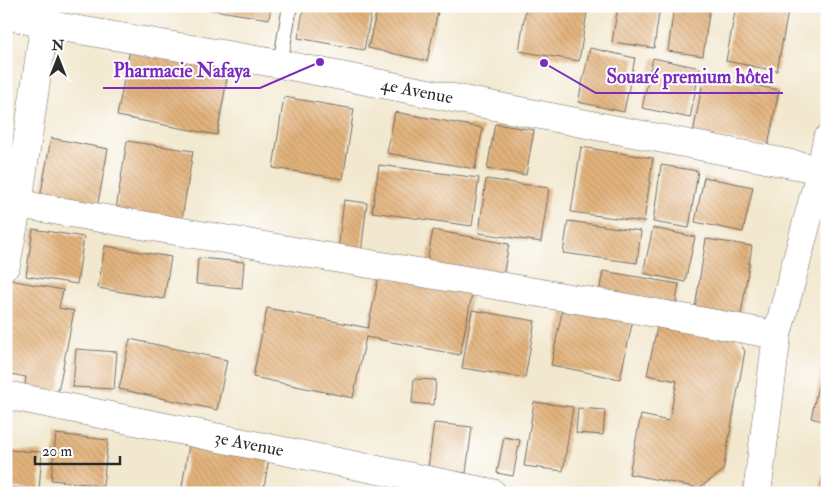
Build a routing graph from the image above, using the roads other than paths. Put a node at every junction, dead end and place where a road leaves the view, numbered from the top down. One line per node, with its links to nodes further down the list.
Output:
1 (290, 6): 4 (lane)
2 (45, 15): 3 (street, 4e Avenue); 4 (street, 4e Avenue); 7 (street)
3 (6, 16)
4 (280, 64): 6 (street, 4e Avenue)
5 (827, 139): 6 (street)
6 (824, 170): 9 (street)
7 (12, 203): 8 (street); 9 (street)
8 (6, 265)
9 (778, 335): 12 (street)
10 (6, 395): 11 (street, 3e Avenue)
11 (492, 493)
12 (757, 493)

